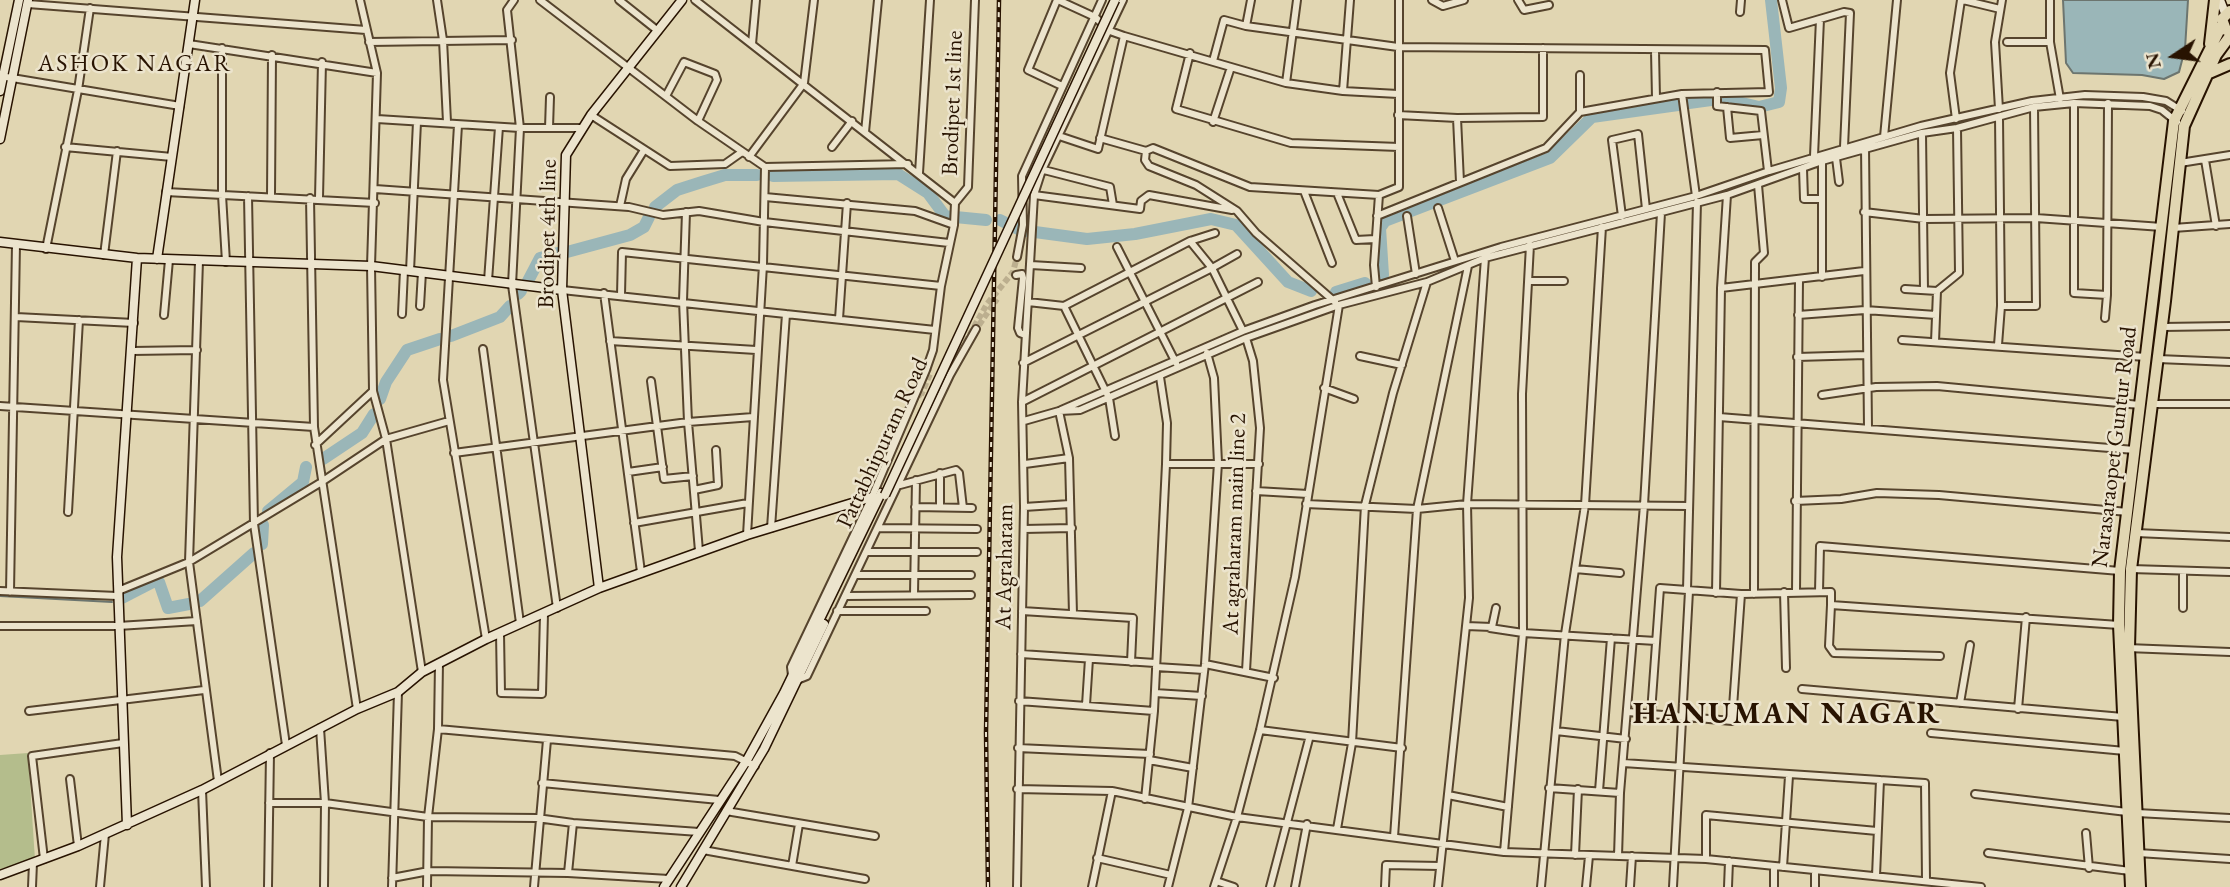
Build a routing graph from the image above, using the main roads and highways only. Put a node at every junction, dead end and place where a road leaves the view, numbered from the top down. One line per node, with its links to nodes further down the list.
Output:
1 (2218, 0): 4 (highway)
2 (2228, 12): 3 (highway)
3 (2228, 31): 4 (highway, Narasaraopet Guntur Road); 6 (highway, Narasaraopet Guntur Road)
4 (2208, 53): 7 (highway, Narasaraopet Guntur Road)
5 (2230, 64): 6 (highway)
6 (2207, 74): 7 (highway, Narasaraopet Guntur Road)
7 (2183, 112): 8 (highway, Narasaraopet Guntur Road)
8 (2179, 123): 9 (highway, Narasaraopet Guntur Road); 9 (highway, Narasaraopet Guntur Road)
9 (2167, 228): 10 (highway, Narasaraopet Guntur Road); 10 (highway, Narasaraopet Guntur Road)
10 (2153, 358): 11 (highway, Narasaraopet Guntur Road)
11 (2147, 405): 12 (highway, Narasaraopet Guntur Road); 12 (highway, Narasaraopet Guntur Road)
12 (2126, 570): 13 (highway, Narasaraopet Guntur Road); 13 (highway, Narasaraopet Guntur Road)
13 (2125, 648): 14 (highway, Narasaraopet Guntur Road); 14 (highway, Narasaraopet Guntur Road)
14 (2132, 813): 15 (highway, Narasaraopet Guntur Road); 16 (highway, Narasaraopet Guntur Road)
15 (2131, 887)
16 (2140, 887)

